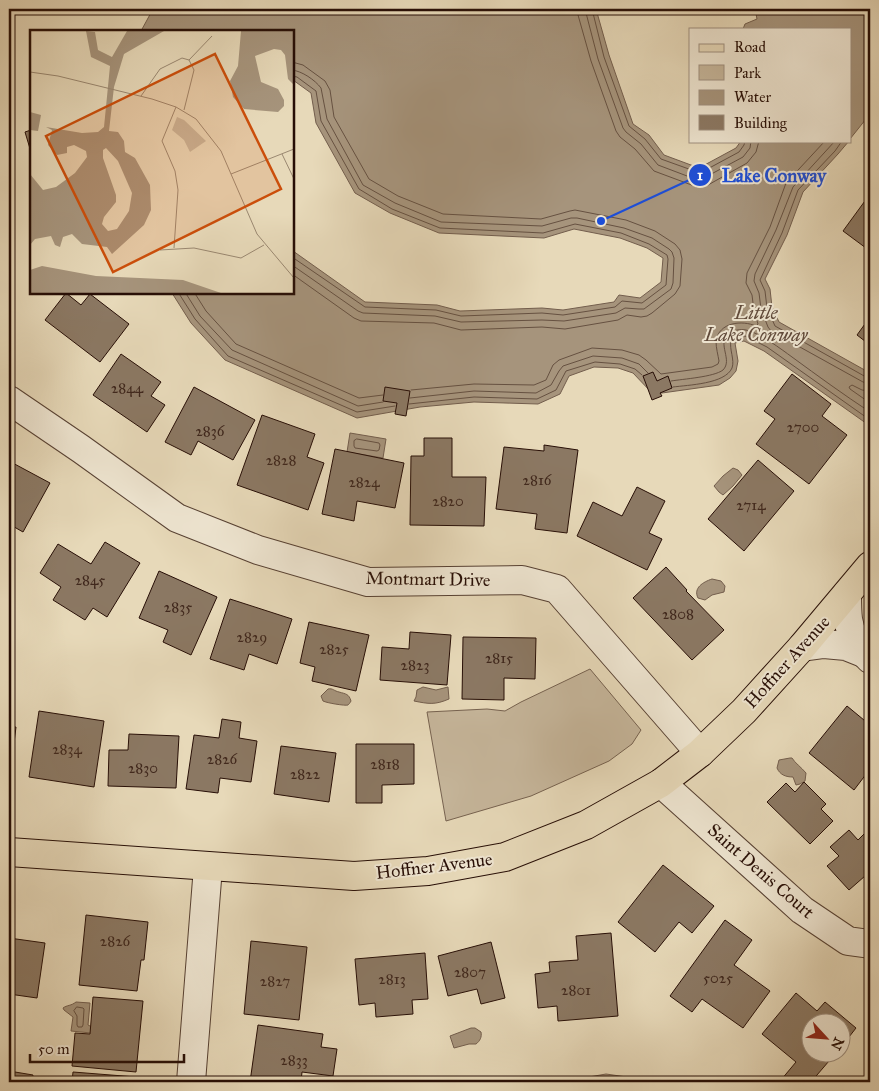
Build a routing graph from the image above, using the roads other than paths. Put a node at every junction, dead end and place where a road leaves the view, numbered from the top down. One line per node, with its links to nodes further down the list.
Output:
1 (9, 400): 6 (street, Montmart Drive)
2 (870, 566): 3 (main road, Hoffner Avenue)
3 (847, 594): 4 (main road, Hoffner Avenue); 5 (street)
4 (802, 647): 5 (street); 6 (main road, Hoffner Avenue)
5 (868, 656)
6 (700, 753): 7 (main road, Hoffner Avenue)
7 (661, 783): 9 (main road, Hoffner Avenue); 10 (street, Saint Denis Court)
8 (9, 852): 9 (main road, Hoffner Avenue)
9 (208, 866): 11 (street)
10 (870, 944)
11 (191, 1082)

